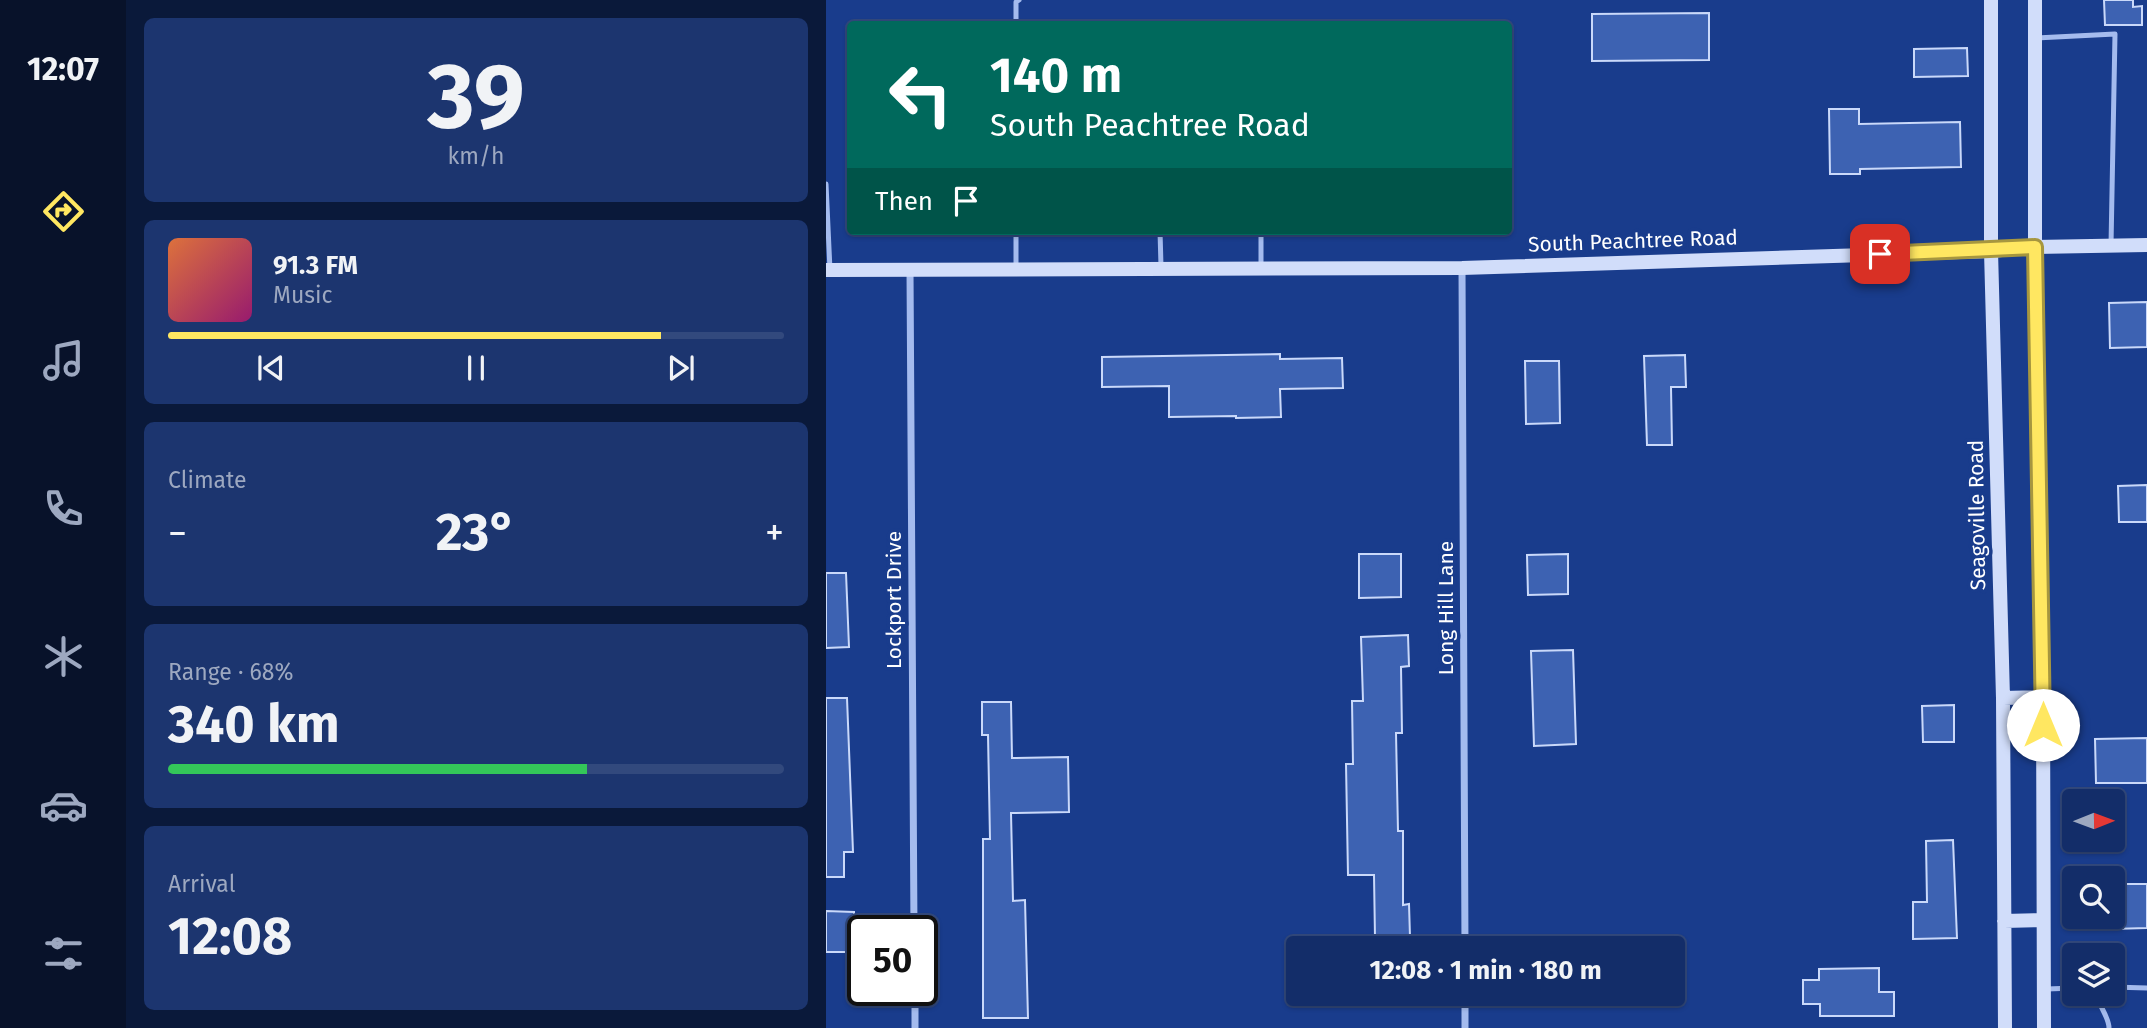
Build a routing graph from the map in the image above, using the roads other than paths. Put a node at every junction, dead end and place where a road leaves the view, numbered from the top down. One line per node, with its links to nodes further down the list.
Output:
1 (1019, 0): 4 (lane)
2 (1991, 0): 14 (main road, Seagoville Road)
3 (2035, 0): 5 (main road)
4 (1016, 21)
5 (2036, 38): 12 (lane); 13 (main road)
6 (826, 184): 7 (lane)
7 (827, 198): 19 (lane)
8 (1016, 235): 18 (lane)
9 (1160, 235): 15 (lane)
10 (1261, 235): 16 (lane)
11 (2147, 245): 12 (main road, South Peachtree Road)
12 (2112, 246): 13 (main road, South Peachtree Road)
13 (2035, 247): 14 (main road, South Peachtree Road); 21 (main road)
14 (1991, 251): 17 (main road, South Peachtree Road); 22 (main road, Seagoville Road)
15 (1161, 268): 16 (main road, South Peachtree Road); 18 (main road, South Peachtree Road)
16 (1261, 268): 17 (main road, South Peachtree Road)
17 (1462, 268): 26 (street, Long Hill Lane)
18 (1016, 269): 20 (main road, South Peachtree Road)
19 (828, 270): 20 (main road, South Peachtree Road)
20 (910, 270): 23 (street, Lockport Drive)
21 (2043, 697): 22 (main road); 24 (main road)
22 (2003, 698): 25 (main road, Seagoville Road)
23 (914, 915)
24 (2043, 920): 25 (main road); 30 (main road)
25 (2004, 921): 36 (main road, Seagoville Road)
26 (1465, 936)
27 (2125, 987): 29 (lane)
28 (2062, 988): 30 (lane)
29 (2147, 988)
30 (2044, 989): 37 (main road)
31 (915, 1006): 34 (street)
32 (1465, 1006): 35 (street)
33 (2100, 1006): 38 (lane)
34 (915, 1028)
35 (1465, 1028)
36 (2005, 1028)
37 (2044, 1028)
38 (2109, 1028)

